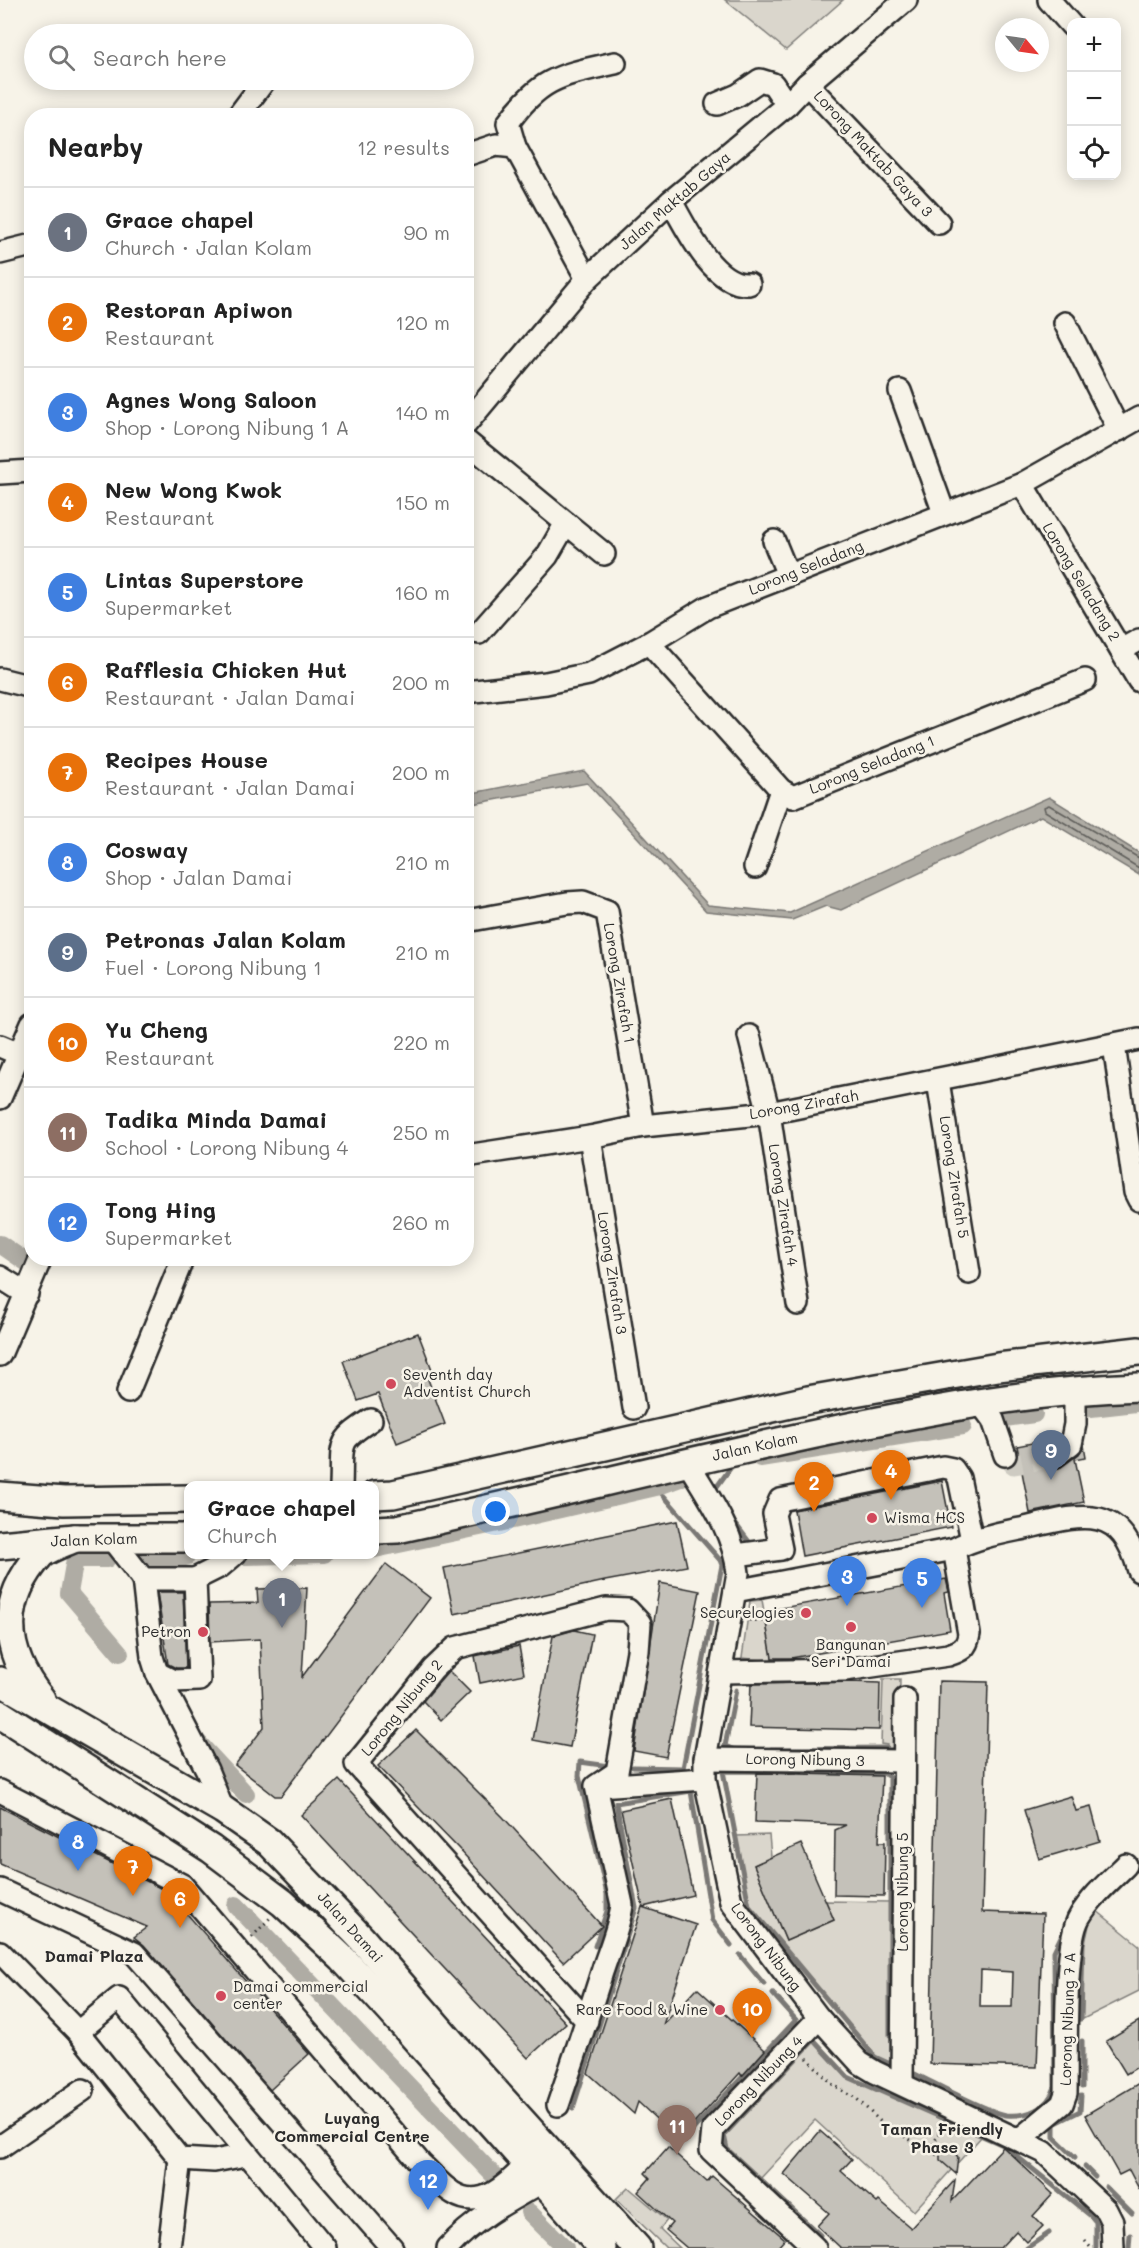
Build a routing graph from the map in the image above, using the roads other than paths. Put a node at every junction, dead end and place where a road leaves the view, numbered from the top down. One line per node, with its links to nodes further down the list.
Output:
1 (906, 0): 5 (street, Jalan Maktab Gaya)
2 (1049, 0): 3 (street)
3 (1067, 21)
4 (615, 63): 10 (street)
5 (807, 84): 8 (street, Jalan Maktab Gaya); 13 (street, Lorong Maktab Gaya 3)
6 (258, 90): 9 (street)
7 (717, 104): 8 (street)
8 (787, 105): 12 (street, Jalan Maktab Gaya)
9 (244, 108)
10 (515, 147): 11 (street); 16 (street)
11 (474, 152)
12 (672, 201): 16 (street, Jalan Maktab Gaya); 17 (street)
13 (939, 223)
14 (24, 247): 15 (street)
15 (0, 253)
16 (587, 279): 20 (street, Jalan Maktab Gaya)
17 (749, 284)
18 (1065, 323): 22 (street)
19 (900, 391): 27 (street)
20 (474, 414)
21 (1139, 418): 22 (street, Lorong Seladang)
22 (1119, 430): 26 (street, Lorong Seladang)
23 (474, 448): 28 (street)
24 (24, 472): 25 (street)
25 (0, 473)
26 (1022, 484): 27 (street, Lorong Seladang); 34 (street, Lorong Seladang 2)
27 (944, 513): 31 (street, Lorong Seladang)
28 (567, 524): 30 (street); 32 (street)
29 (774, 541): 31 (street)
30 (604, 554)
31 (788, 575): 33 (street, Lorong Seladang)
32 (479, 633)
33 (649, 643): 39 (street, Lorong Seladang); 40 (street)
34 (1130, 645): 37 (street, Lorong Seladang 2)
35 (0, 679): 38 (street)
36 (1085, 680): 40 (street, Lorong Seladang 1)
37 (1139, 681)
38 (24, 685)
39 (474, 691)
40 (781, 790): 41 (street)
41 (755, 867)
42 (474, 920): 51 (street, Lorong Zirafah 1)
43 (749, 1036): 50 (street, Lorong Zirafah 4)
44 (24, 1038): 47 (street)
45 (1139, 1039): 46 (street, Lorong Zirafah)
46 (1114, 1045): 48 (street, Lorong Zirafah); 54 (street)
47 (16, 1053): 49 (street)
48 (938, 1081): 50 (street, Lorong Zirafah); 57 (street, Lorong Zirafah 5)
49 (0, 1098)
50 (769, 1113): 51 (street, Lorong Zirafah); 60 (street, Lorong Zirafah 4)
51 (643, 1126): 52 (street, Lorong Zirafah)
52 (590, 1137): 53 (street, Lorong Zirafah); 69 (street, Lorong Zirafah 3)
53 (474, 1155)
54 (1139, 1200)
55 (38, 1266): 59 (street)
56 (180, 1266): 67 (street)
57 (969, 1273)
58 (0, 1277): 59 (street)
59 (27, 1294): 62 (street)
60 (798, 1304)
61 (1139, 1351): 63 (main road)
62 (0, 1354)
63 (1108, 1354): 64 (main road); 71 (main road)
64 (1139, 1376)
65 (1139, 1387): 66 (main road, Jalan Kolam)
66 (1075, 1389): 68 (main road, Jalan Kolam); 73 (street)
67 (128, 1392)
68 (979, 1401): 72 (street); 74 (main road, Jalan Kolam)
69 (634, 1408)
70 (371, 1420): 75 (street)
71 (630, 1438): 74 (main road); 76 (main road)
72 (1005, 1455)
73 (1054, 1457)
74 (688, 1463): 79 (main road, Jalan Kolam); 86 (street, Lorong Nibung)
75 (340, 1481)
76 (379, 1495)
77 (0, 1496): 78 (main road)
78 (184, 1499)
79 (379, 1529)
80 (75, 1538): 81 (main road, Jalan Kolam); 83 (main road, Jalan Kolam); 97 (main road)
81 (111, 1538): 82 (main road, Jalan Kolam); 89 (street)
82 (184, 1538)
83 (5, 1543)
84 (963, 1545): 85 (street); 88 (street); 91 (street); 93 (street)
85 (781, 1549): 86 (street); 91 (street)
86 (736, 1556): 92 (street, Lorong Nibung)
87 (229, 1559): 90 (street)
88 (1139, 1570)
89 (143, 1579): 90 (street); 94 (street)
90 (195, 1579): 94 (street)
91 (786, 1581): 92 (street)
92 (735, 1591): 93 (street, Lorong Nibung)
93 (721, 1672): 100 (street, Lorong Nibung)
94 (157, 1673): 103 (street)
95 (0, 1681): 97 (main road, Jalan Damai)
96 (905, 1699): 99 (street, Lorong Nibung 5)
97 (52, 1713): 103 (main road, Jalan Damai)
98 (0, 1714): 118 (main road, Jalan Damai)
99 (904, 1761): 100 (street, Lorong Nibung 3); 110 (street, Lorong Nibung 5)
100 (705, 1769): 101 (street); 107 (street, Lorong Nibung)
101 (605, 1781): 108 (street, Lorong Nibung 2); 108 (street, Lorong Nibung 2)
102 (0, 1791): 119 (street)
103 (223, 1810): 113 (main road, Jalan Damai)
104 (1126, 1866): 114 (street, Lorong Nibung 7 A)
105 (0, 1890): 123 (street)
106 (0, 1952): 109 (street)
107 (819, 2018): 110 (street, Lorong Nibung); 126 (street, Lorong Nibung 4)
108 (586, 2022): 112 (street, Lorong Nibung 2)
109 (78, 2032): 116 (street); 117 (street)
110 (902, 2084): 114 (street, Lorong Nibung)
111 (83, 2090): 115 (street)
112 (558, 2105)
113 (527, 2126): 118 (main road); 125 (main road, Jalan Damai)
114 (1021, 2138): 127 (street, Lorong Nibung)
115 (0, 2147)
116 (246, 2155): 117 (street); 122 (street)
117 (180, 2160): 121 (street)
118 (534, 2173): 119 (street); 120 (street); 124 (main road, Jalan Damai)
119 (453, 2194): 120 (street)
120 (455, 2240)
121 (169, 2248)
122 (325, 2248)
123 (392, 2248)
124 (602, 2248)
125 (637, 2248)
126 (815, 2248)
127 (1113, 2248)

